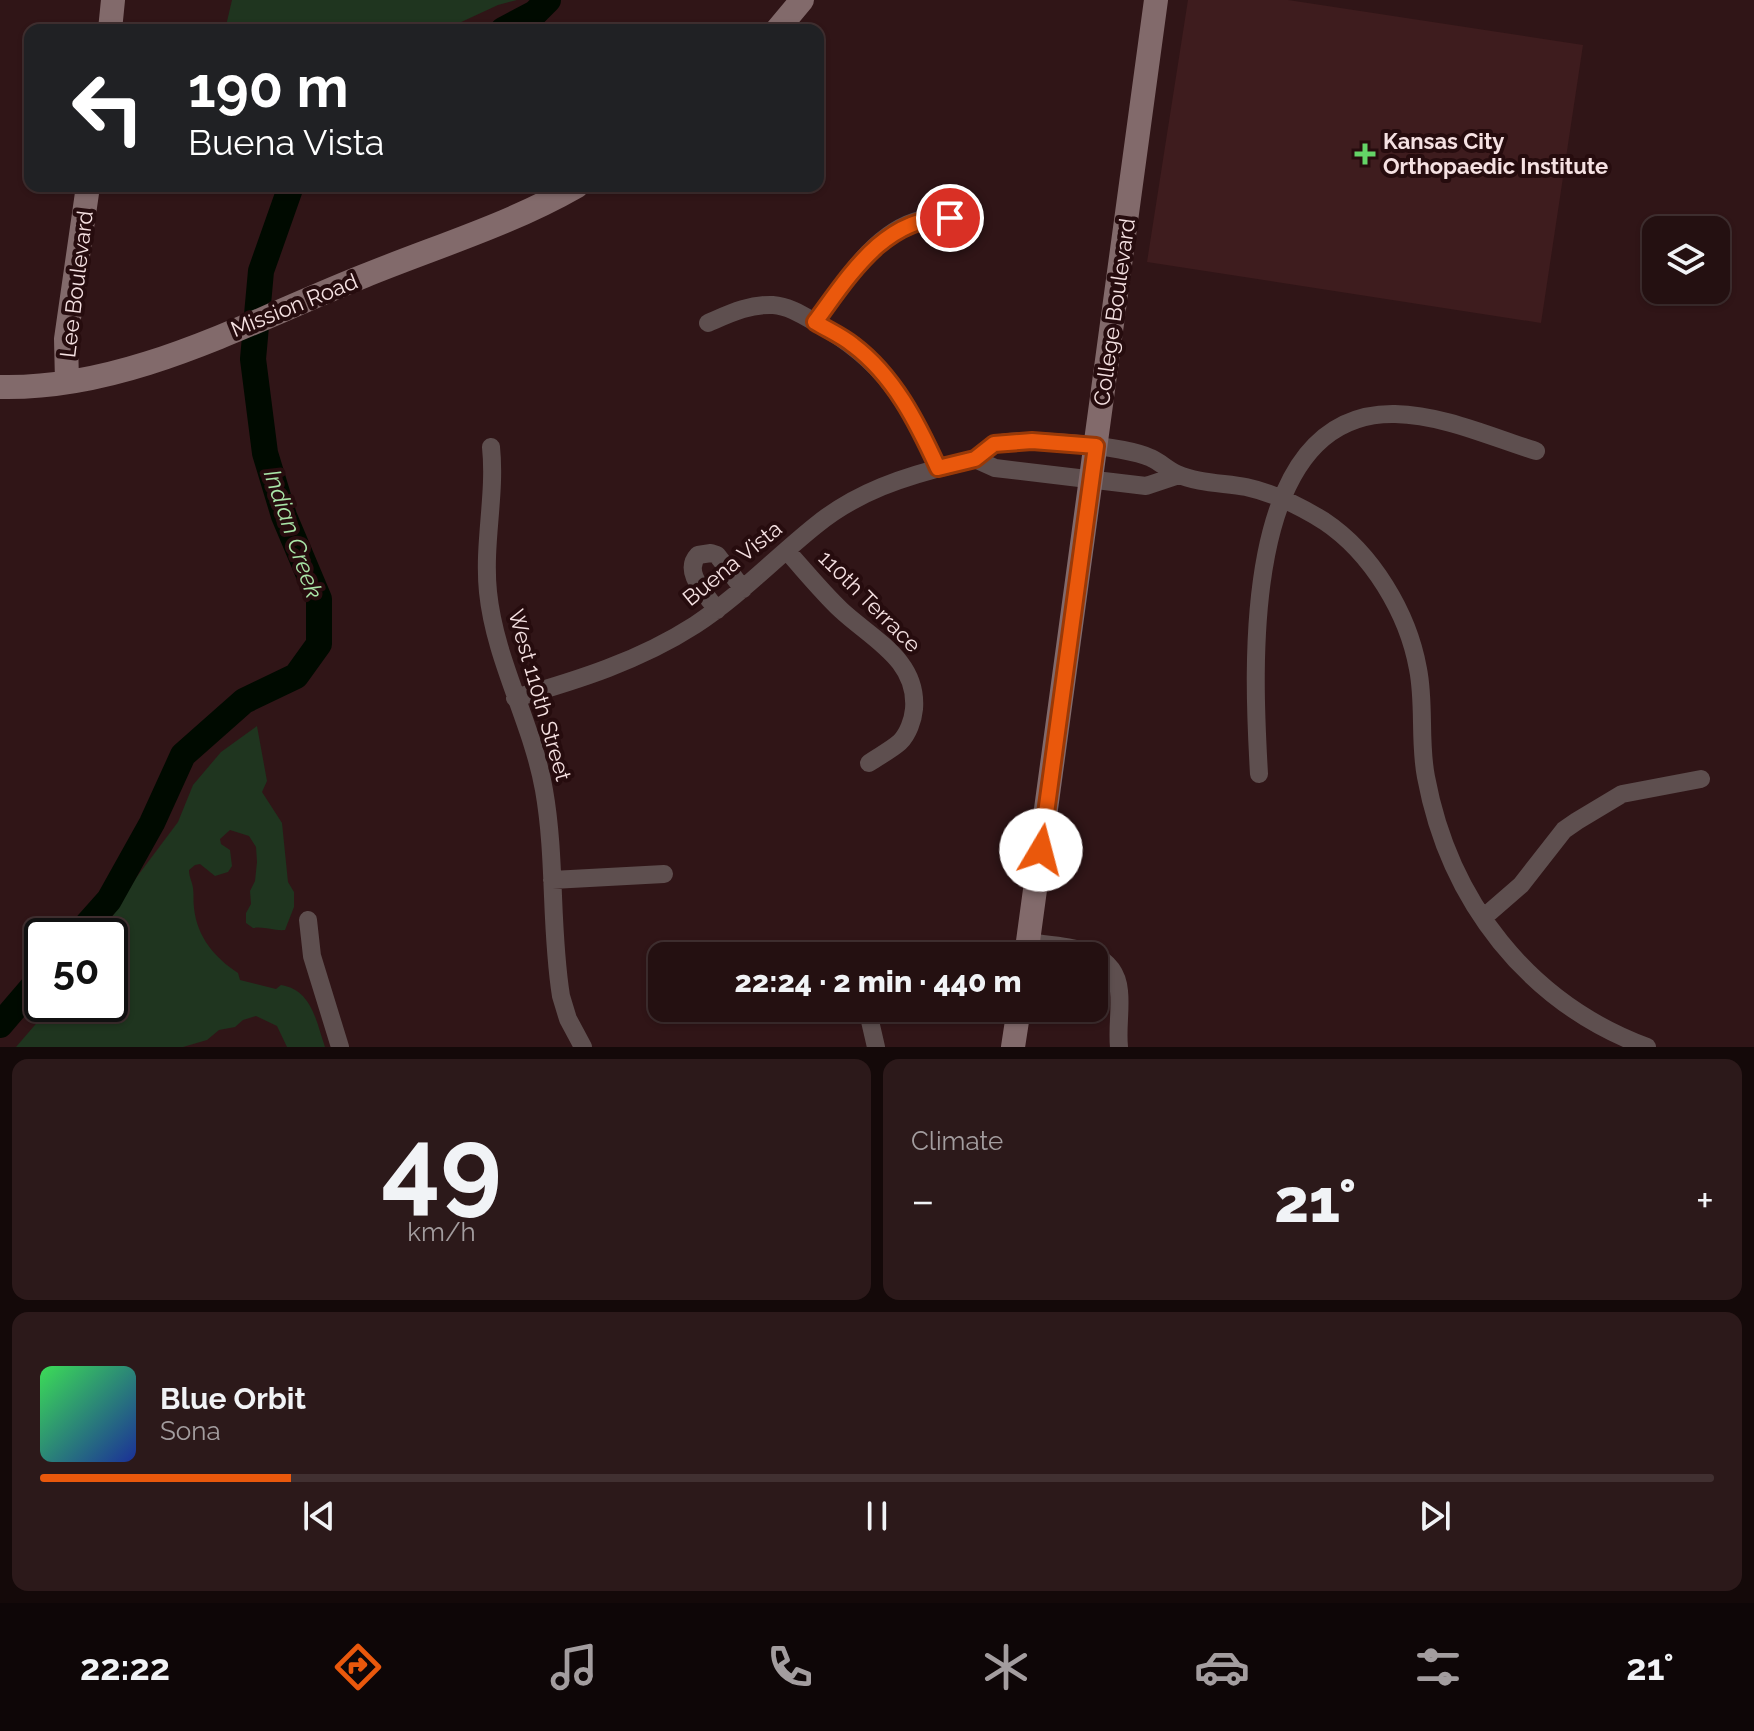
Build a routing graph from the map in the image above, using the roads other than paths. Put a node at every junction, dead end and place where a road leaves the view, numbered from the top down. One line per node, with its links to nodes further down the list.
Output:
1 (113, 0): 4 (main road)
2 (802, 0): 5 (main road)
3 (1156, 0): 13 (main road, College Boulevard)
4 (111, 24)
5 (782, 24)
6 (87, 192): 11 (main road, Lee Boulevard)
7 (564, 192): 11 (main road, Mission Road)
8 (957, 218): 9 (street)
9 (815, 322): 10 (street); 17 (street)
10 (708, 323)
11 (67, 382): 12 (main road, Mission Road)
12 (0, 387)
13 (1096, 446): 16 (street, Buena Vista); 18 (street, Buena Vista); 19 (main road, College Boulevard)
14 (491, 447): 24 (street, West 110th Street)
15 (1536, 451): 20 (street)
16 (975, 459): 17 (street, Buena Vista); 19 (street)
17 (938, 468): 21 (street, Buena Vista)
18 (1179, 475): 19 (street); 20 (street)
19 (1092, 480): 32 (main road, College Boulevard)
20 (1282, 498): 26 (street); 30 (street)
21 (787, 551): 22 (street, Buena Vista); 25 (street, 110th Terrace)
22 (743, 589): 23 (street, Buena Vista); 23 (street)
23 (717, 610): 24 (street, Buena Vista)
24 (515, 698): 29 (street, West 110th Street)
25 (869, 763)
26 (1259, 774)
27 (1701, 779): 30 (street)
28 (664, 874): 29 (street)
29 (552, 880): 38 (street, West 110th Street)
30 (1483, 918): 36 (street)
31 (308, 920): 37 (street)
32 (1028, 942)
33 (1108, 964): 41 (street)
34 (870, 1022): 39 (street)
35 (1017, 1022): 40 (main road)
36 (1638, 1045)
37 (340, 1047)
38 (583, 1047)
39 (876, 1047)
40 (1013, 1047)
41 (1119, 1047)

